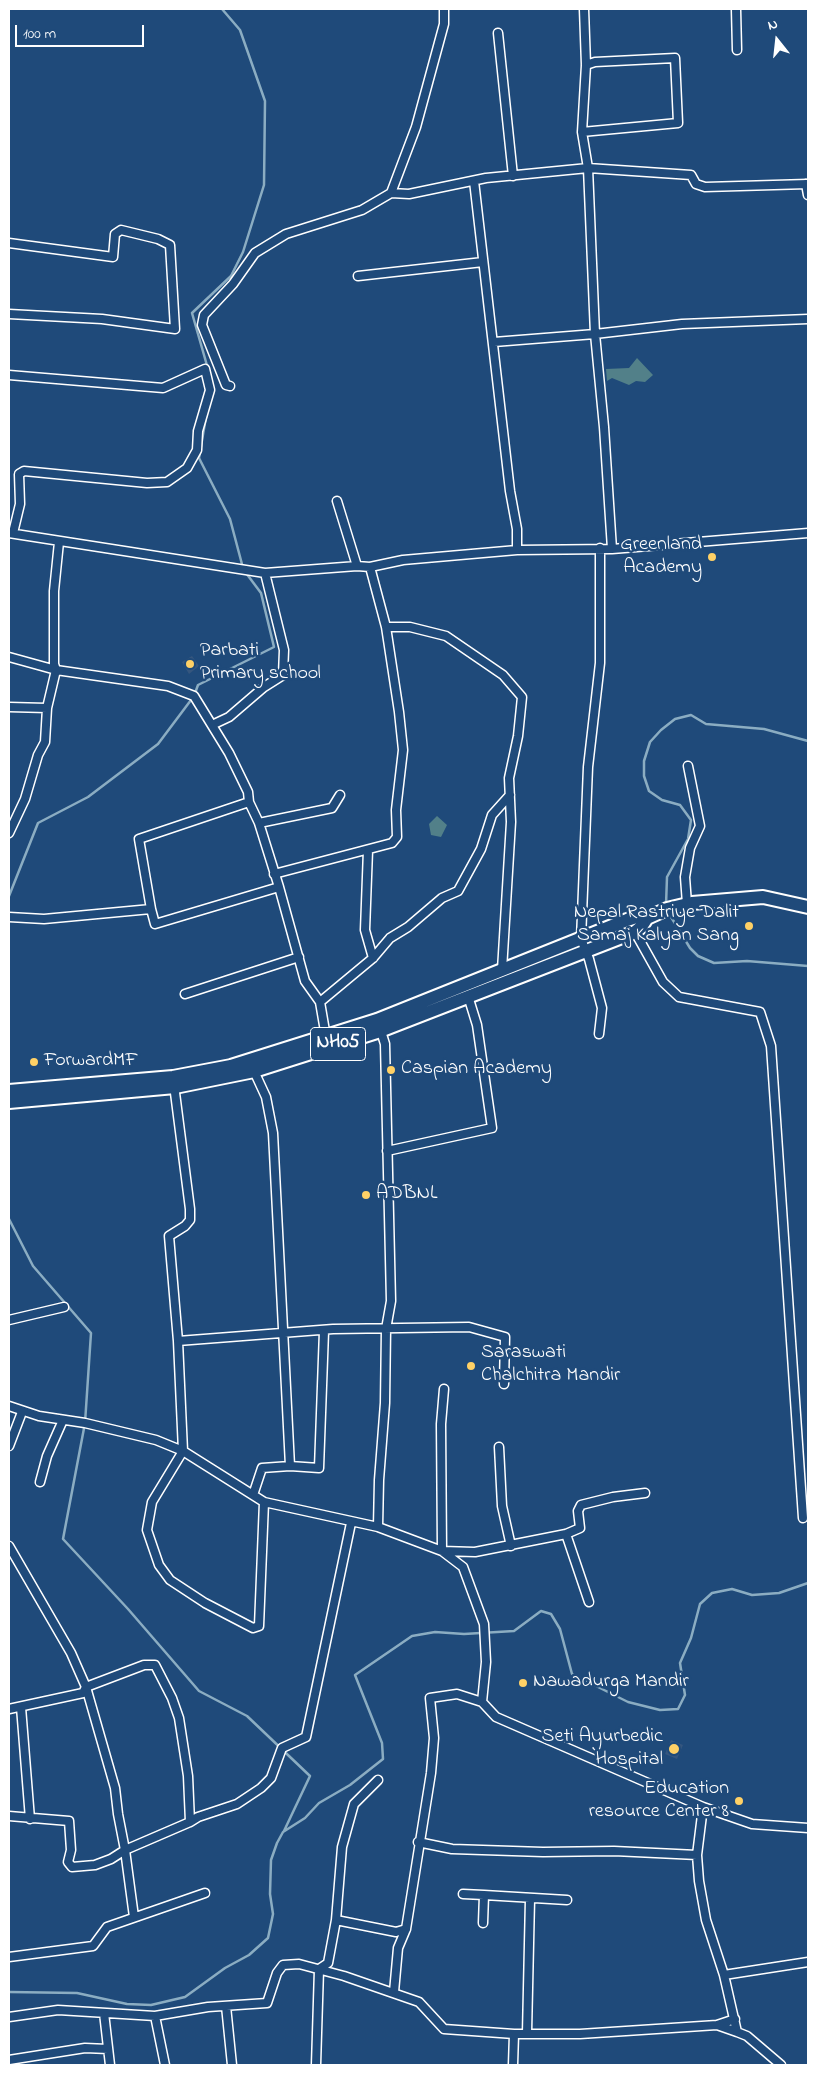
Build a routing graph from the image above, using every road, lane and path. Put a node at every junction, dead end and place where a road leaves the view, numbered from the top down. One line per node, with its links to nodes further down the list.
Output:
1 (444, 9): 12 (street)
2 (584, 9): 6 (street)
3 (736, 9): 5 (street)
4 (498, 33): 9 (street)
5 (737, 50)
6 (586, 65): 7 (street); 7 (street)
7 (582, 132): 8 (street)
8 (588, 168): 9 (street); 11 (street); 19 (street)
9 (513, 176): 10 (street)
10 (474, 181): 12 (street); 15 (street)
11 (807, 184): 13 (street)
12 (391, 193): 22 (street)
13 (808, 195)
14 (9, 242): 17 (street)
15 (483, 262): 16 (street); 20 (street)
16 (358, 276)
17 (9, 314)
18 (808, 319): 19 (street)
19 (595, 334): 20 (street); 28 (street)
20 (494, 342): 29 (street)
21 (9, 375): 24 (street)
22 (230, 386)
23 (337, 501): 30 (street)
24 (11, 533): 26 (street)
25 (808, 533): 28 (street)
26 (59, 542): 32 (street); 35 (street)
27 (600, 548): 28 (street); 29 (street); 54 (street)
28 (612, 549)
29 (517, 550): 31 (street)
30 (357, 566): 31 (street); 32 (street)
31 (370, 567): 33 (street)
32 (265, 573): 38 (street)
33 (386, 627): 41 (street); 45 (street)
34 (9, 657): 35 (street)
35 (56, 670): 37 (street); 38 (street)
36 (9, 707): 37 (street)
37 (47, 708): 44 (street)
38 (212, 725): 42 (street)
39 (688, 766): 48 (street)
40 (340, 795): 43 (street)
41 (510, 795): 56 (street); 57 (street)
42 (249, 802): 43 (street); 50 (street)
43 (259, 823): 46 (street)
44 (9, 833)
45 (368, 850): 46 (street); 56 (street)
46 (274, 874): 47 (street)
47 (279, 887): 50 (street); 55 (street)
48 (687, 904): 49 (main road, NH05); 52 (main road, NH05)
49 (808, 907)
50 (150, 909): 51 (street)
51 (9, 917)
52 (647, 918): 53 (main road, NH05); 54 (main road, NH05)
53 (635, 932): 54 (main road, NH05); 88 (street)
54 (583, 944): 57 (main road, NH05); 59 (main road, NH05); 62 (street)
55 (299, 957): 58 (street); 60 (street)
56 (373, 958): 60 (street)
57 (502, 970): 61 (main road, NH05)
58 (185, 994)
59 (468, 996): 61 (main road, NH05); 68 (street)
60 (320, 1002): 63 (street)
61 (379, 1026): 63 (main road, NH05); 64 (main road, NH05); 68 (street)
62 (599, 1034)
63 (326, 1037): 65 (main road, NH05)
64 (254, 1072): 65 (main road, NH05); 73 (street)
65 (174, 1082): 66 (main road, NH05); 67 (main road, NH05); 74 (street)
66 (9, 1091)
67 (9, 1102)
68 (387, 1152): 71 (street)
69 (64, 1307): 70 (street)
70 (9, 1320)
71 (386, 1329): 72 (street); 75 (street); 90 (street)
72 (324, 1330): 73 (street); 83 (street)
73 (283, 1333): 74 (street); 83 (street)
74 (178, 1341): 82 (street)
75 (504, 1384)
76 (444, 1389): 94 (street)
77 (9, 1406): 78 (street)
78 (22, 1412): 79 (street); 80 (street)
79 (63, 1420): 82 (street); 84 (street)
80 (9, 1446)
81 (499, 1446): 93 (street)
82 (183, 1452): 86 (street); 87 (street)
83 (290, 1466): 86 (street)
84 (40, 1482)
85 (645, 1493): 91 (street)
86 (253, 1495): 87 (street)
87 (264, 1502): 89 (street)
88 (803, 1518)
89 (351, 1523): 90 (street); 104 (street)
90 (378, 1528): 94 (street)
91 (566, 1534): 93 (street); 95 (street)
92 (9, 1546): 96 (street)
93 (511, 1546): 94 (street)
94 (442, 1551): 97 (street)
95 (589, 1602)
96 (86, 1687): 98 (street); 104 (street); 107 (street)
97 (482, 1702): 101 (street); 106 (street)
98 (21, 1707): 99 (street); 103 (street)
99 (9, 1709)
100 (378, 1780): 115 (street)
101 (703, 1808): 105 (street); 108 (street)
102 (9, 1816): 103 (street)
103 (30, 1819): 107 (street)
104 (190, 1822): 107 (street)
105 (808, 1828)
106 (418, 1842): 108 (street); 117 (street)
107 (125, 1850): 114 (street)
108 (697, 1855): 121 (street)
109 (205, 1893): 114 (street)
110 (463, 1894): 111 (street)
111 (484, 1895): 112 (street); 116 (street)
112 (530, 1899): 113 (street); 130 (street)
113 (567, 1900)
114 (134, 1917): 118 (street)
115 (336, 1920): 117 (street); 120 (street)
116 (483, 1923)
117 (406, 1929): 122 (street)
118 (9, 1957)
119 (808, 1962): 121 (street)
120 (319, 1969): 122 (street); 123 (street); 137 (street)
121 (724, 1975): 127 (street)
122 (394, 1992): 131 (street)
123 (226, 2006): 125 (street); 136 (street)
124 (104, 2013): 125 (street); 126 (street); 132 (street)
125 (156, 2016): 135 (street)
126 (9, 2017)
127 (734, 2019): 128 (street); 129 (street)
128 (717, 2025): 129 (street); 130 (street)
129 (736, 2032): 139 (street)
130 (527, 2033): 131 (street)
131 (514, 2034): 138 (street)
132 (108, 2049): 133 (street); 134 (street)
133 (9, 2060)
134 (110, 2065)
135 (165, 2065)
136 (232, 2065)
137 (316, 2065)
138 (513, 2065)
139 (781, 2065)

